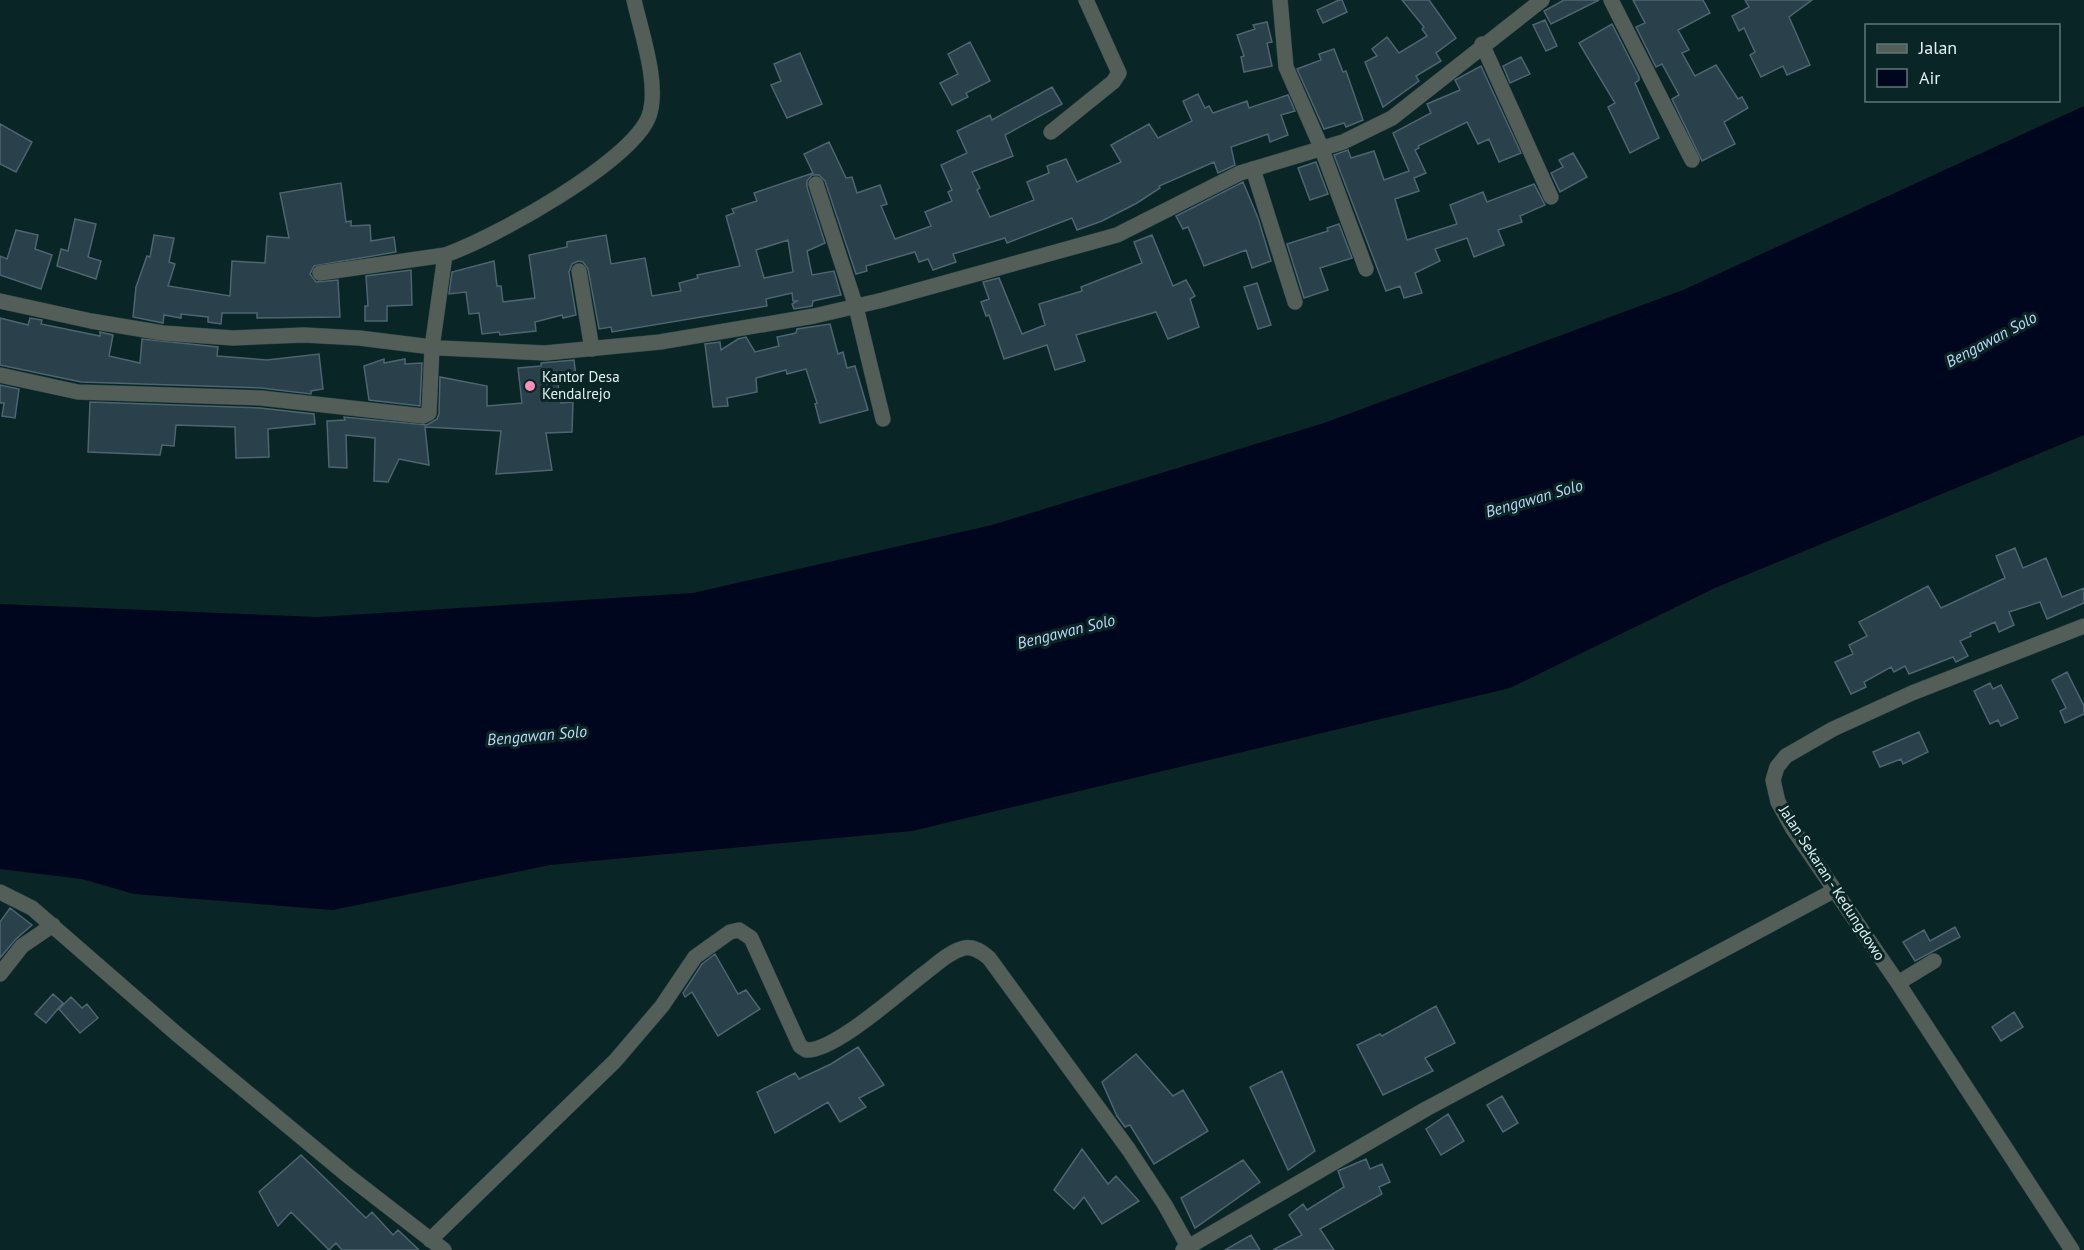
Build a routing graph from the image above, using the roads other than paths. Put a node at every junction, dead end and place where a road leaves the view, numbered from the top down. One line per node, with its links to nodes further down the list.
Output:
1 (633, 0): 13 (street)
2 (1086, 0): 7 (street)
3 (1280, 0): 8 (street)
4 (1542, 0): 6 (street)
5 (1611, 0): 9 (street)
6 (1482, 44): 8 (street); 12 (street)
7 (1051, 132)
8 (1321, 147): 10 (street); 14 (street)
9 (1692, 160)
10 (1253, 169): 18 (street); 19 (street)
11 (816, 184): 19 (street)
12 (1551, 197)
13 (445, 255): 16 (street); 20 (street)
14 (1366, 269)
15 (579, 271): 21 (street)
16 (320, 273)
17 (0, 301): 20 (street)
18 (1295, 302)
19 (856, 307): 21 (street); 23 (street)
20 (432, 348): 21 (street); 22 (street)
21 (592, 348)
22 (0, 375)
23 (883, 419)
24 (2084, 626): 25 (street, Jalan Sekaran - Kedungdowo)
25 (1834, 890): 30 (street, Jalan Sekaran - Kedungdowo); 33 (street)
26 (0, 892): 27 (street)
27 (53, 926): 29 (street); 31 (street)
28 (1934, 961): 30 (street)
29 (0, 974)
30 (1898, 983): 32 (street, Jalan Sekaran - Kedungdowo)
31 (438, 1247): 33 (street)
32 (2064, 1248)
33 (1187, 1249)

